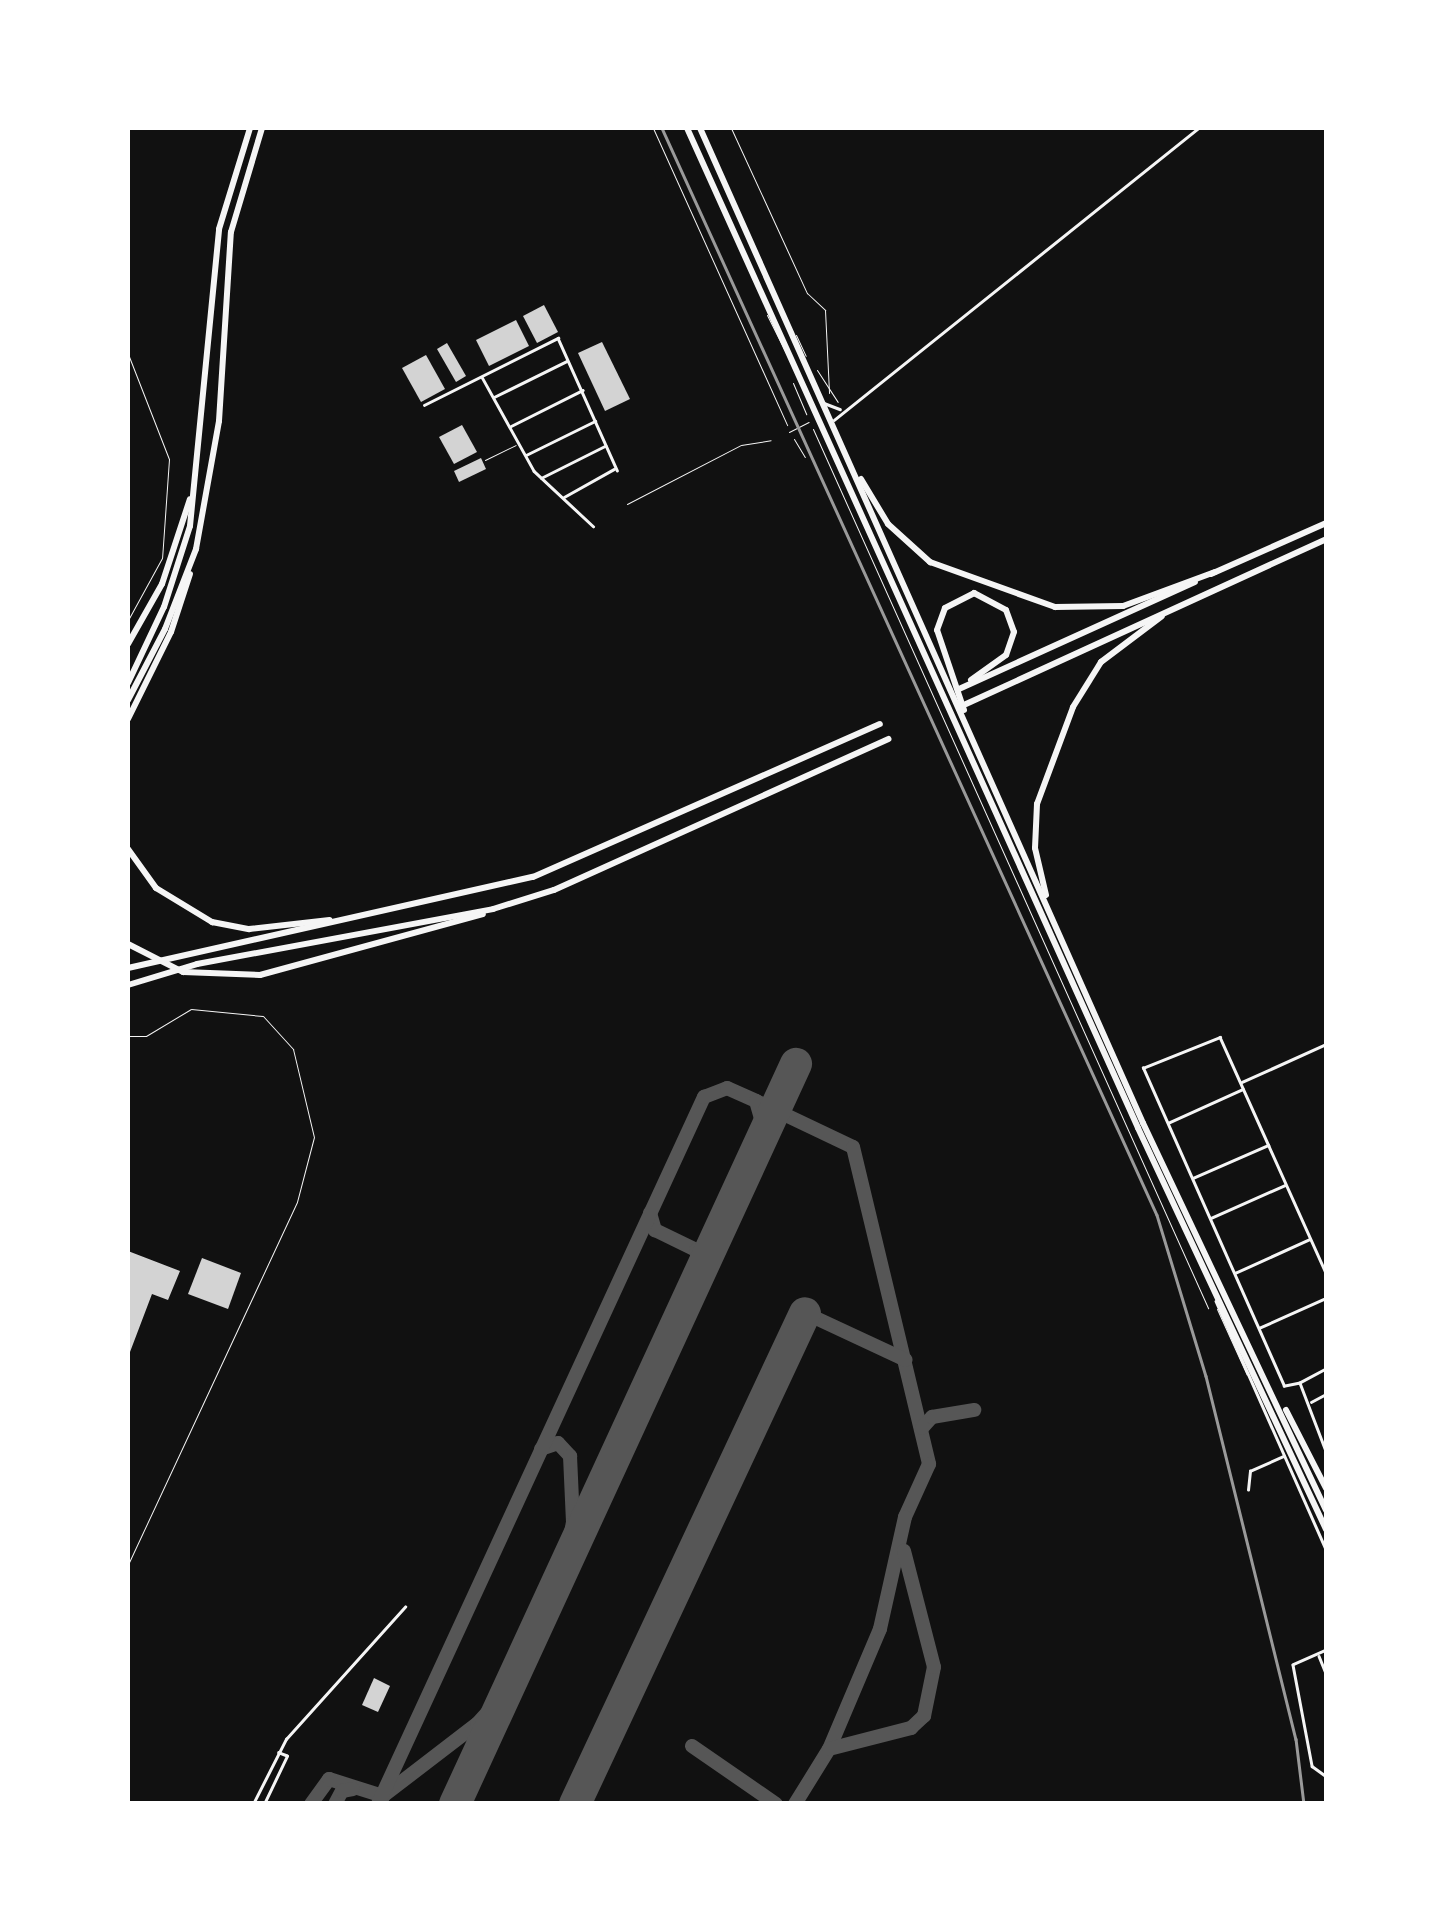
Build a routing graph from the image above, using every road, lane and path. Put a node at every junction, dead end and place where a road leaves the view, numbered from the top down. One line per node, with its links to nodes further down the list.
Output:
1 (250, 128): 26 (highway)
2 (262, 128): 36 (highway)
3 (654, 128): 21 (path)
4 (686, 128): 67 (highway)
5 (700, 128): 14 (highway)
6 (731, 128): 16 (path)
7 (1198, 128): 16 (street)
8 (128, 354): 39 (path)
9 (568, 360): 10 (street); 11 (street); 13 (street)
10 (481, 376): 13 (street); 15 (street)
11 (583, 390): 17 (street); 20 (street)
12 (796, 392): 18 (path)
13 (494, 398): 20 (street)
14 (822, 402): 16 (street); 19 (highway)
15 (424, 405)
16 (842, 409): 19 (street)
17 (596, 420): 25 (street); 27 (street)
18 (809, 422): 21 (lane); 69 (path)
19 (832, 424): 23 (highway)
20 (510, 427): 24 (street)
21 (789, 432): 28 (path)
22 (772, 440): 32 (lane)
23 (840, 440): 37 (highway); 47 (highway)
24 (519, 444): 27 (street); 29 (lane)
25 (607, 446): 30 (street); 31 (street)
26 (201, 455): 40 (highway); 41 (highway)
27 (525, 455): 30 (street)
28 (805, 457)
29 (485, 460)
30 (541, 478): 31 (street)
31 (563, 498): 34 (street)
32 (627, 504)
33 (1326, 522): 37 (highway)
34 (593, 526)
35 (1326, 540): 38 (highway)
36 (196, 548): 42 (highway); 44 (highway)
37 (1214, 572): 47 (highway)
38 (1162, 616): 43 (highway); 49 (highway)
39 (128, 620)
40 (128, 644)
41 (128, 683)
42 (128, 700)
43 (966, 704)
44 (128, 719)
45 (880, 724): 51 (highway)
46 (888, 739): 50 (highway)
47 (994, 785): 49 (highway)
48 (128, 849): 51 (highway)
49 (1047, 902): 72 (highway)
50 (493, 909): 52 (highway); 54 (highway)
51 (346, 920): 53 (highway)
52 (128, 945)
53 (128, 968)
54 (128, 986)
55 (128, 1036): 83 (lane)
56 (1326, 1044): 57 (street)
57 (1241, 1083): 58 (street); 59 (street)
58 (1244, 1088): 59 (street); 60 (street)
59 (1166, 1124): 61 (street)
60 (1269, 1144): 61 (street); 62 (street)
61 (1191, 1179): 63 (street)
62 (1287, 1184): 63 (street); 64 (street)
63 (1209, 1219): 66 (street)
64 (1311, 1239): 65 (street); 66 (street)
65 (1326, 1272)
66 (1234, 1274): 70 (street)
67 (1215, 1295): 77 (street); 81 (highway)
68 (1326, 1298): 70 (street)
69 (1208, 1308)
70 (1258, 1328): 73 (street)
71 (1326, 1369): 73 (street)
72 (1268, 1380): 78 (highway); 80 (highway)
73 (1300, 1384): 75 (street)
74 (1326, 1394): 75 (street)
75 (1310, 1403): 76 (street)
76 (1326, 1451)
77 (1286, 1456): 79 (street); 82 (street)
78 (1326, 1488)
79 (1248, 1490)
80 (1326, 1510)
81 (1326, 1528)
82 (1326, 1550)
83 (128, 1565)
84 (406, 1607): 88 (street)
85 (1326, 1650): 86 (street)
86 (1318, 1654): 87 (street); 91 (street)
87 (1326, 1672)
88 (283, 1743): 89 (street); 90 (street)
89 (277, 1753): 90 (street); 92 (street)
90 (287, 1754): 93 (street)
91 (1326, 1776)
92 (253, 1804)
93 (264, 1804)

